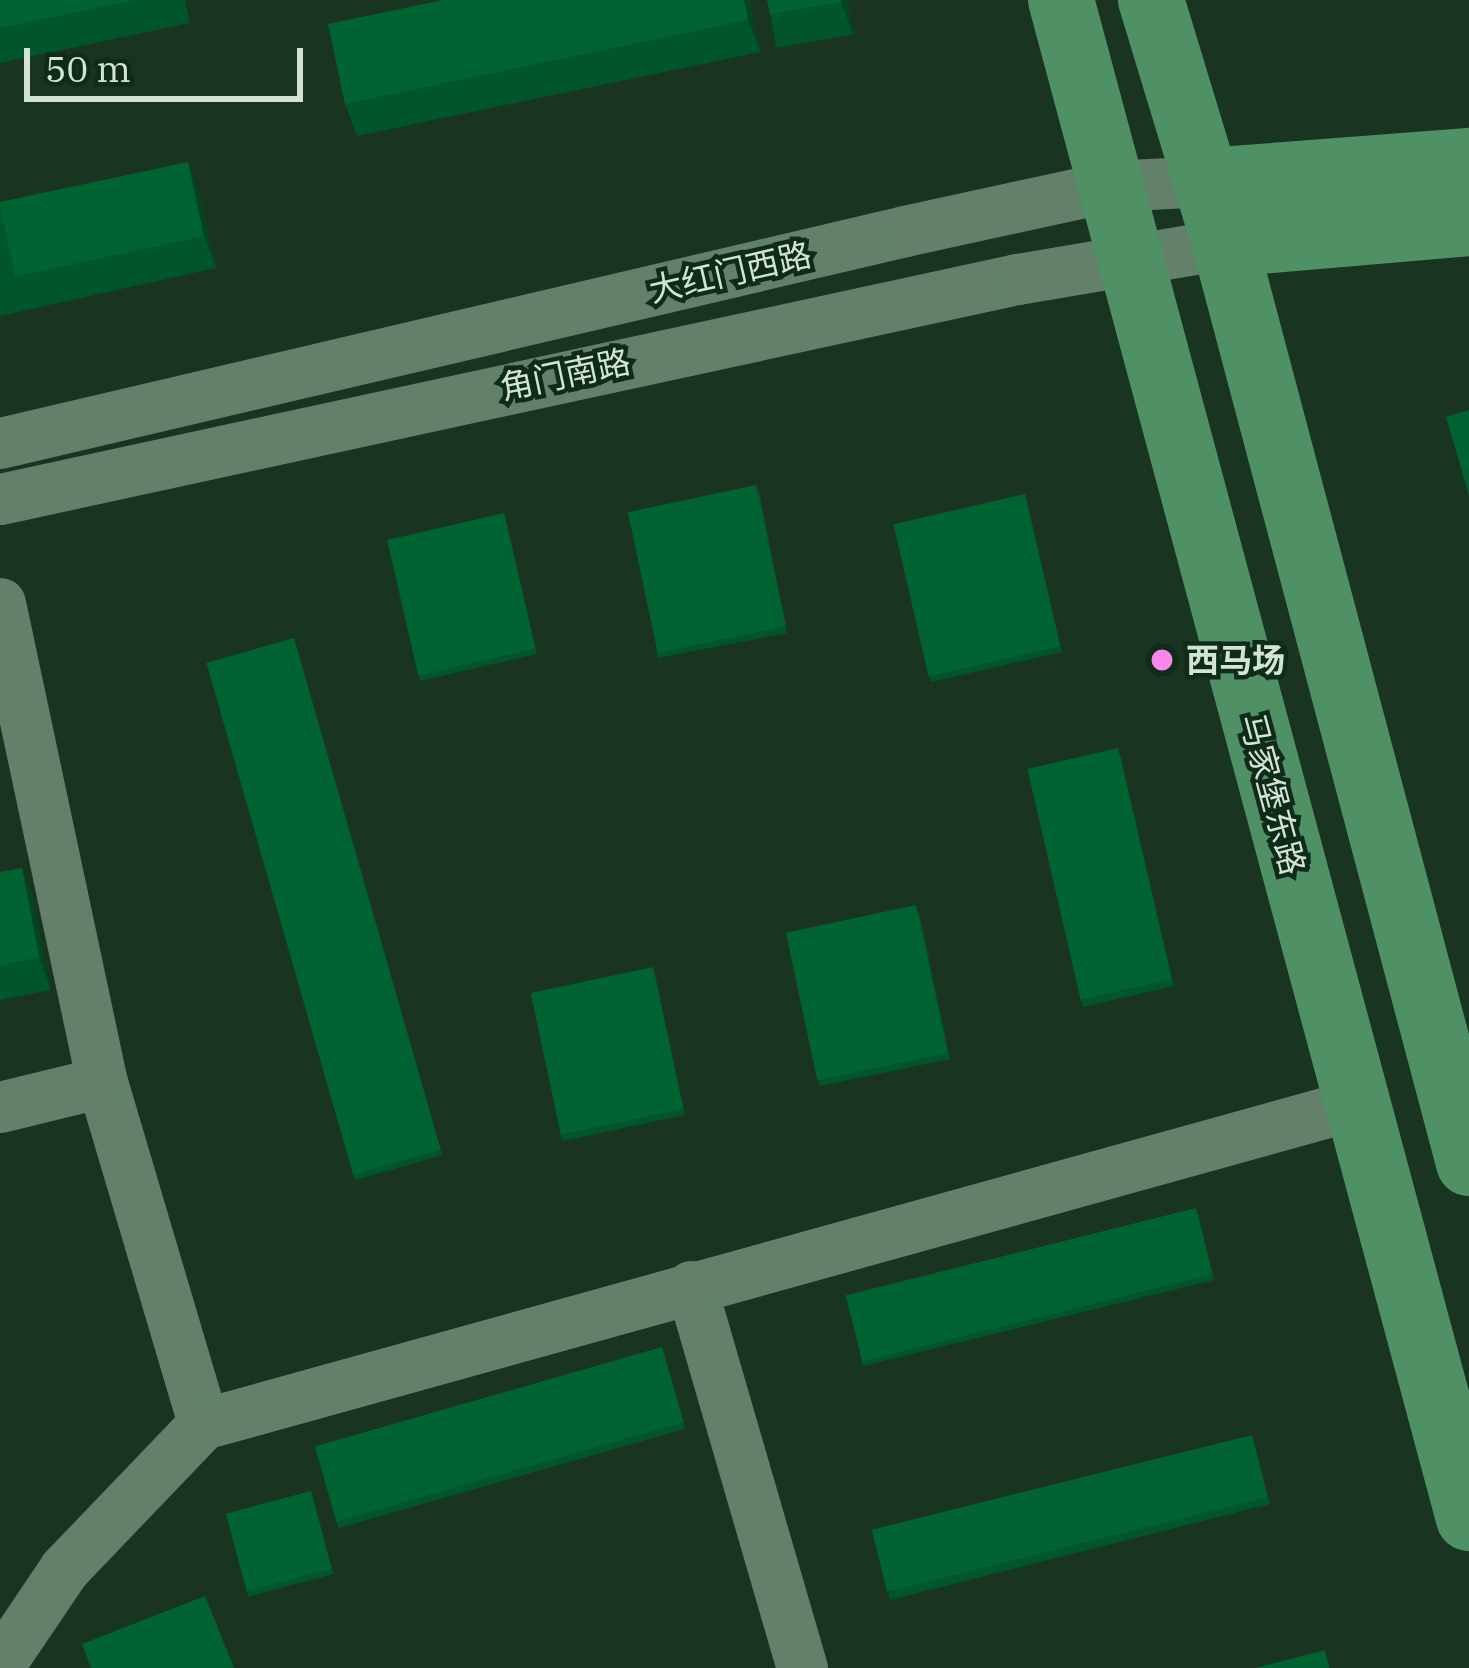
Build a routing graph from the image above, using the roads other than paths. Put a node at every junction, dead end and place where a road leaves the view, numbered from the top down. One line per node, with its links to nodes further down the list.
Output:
1 (1061, 0): 5 (main road, 马家堡东路)
2 (1151, 0): 4 (main road)
3 (1469, 161): 4 (main road, 大红门西路)
4 (1207, 181): 5 (street, 大红门西路); 7 (main road)
5 (1111, 186): 8 (main road, 马家堡东路); 9 (street, 大红门西路)
6 (1469, 223): 7 (main road)
7 (1225, 244): 8 (street); 15 (main road)
8 (1132, 261): 10 (street, 角门南路); 13 (main road, 马家堡东路)
9 (0, 443)
10 (0, 499)
11 (0, 603): 12 (street)
12 (102, 1082): 14 (street); 17 (street)
13 (1356, 1104): 16 (street); 18 (main road, 马家堡东路)
14 (0, 1107)
15 (1469, 1163)
16 (691, 1286): 17 (street); 20 (street)
17 (203, 1424): 19 (street)
18 (1469, 1518)
19 (0, 1664)
20 (802, 1668)

